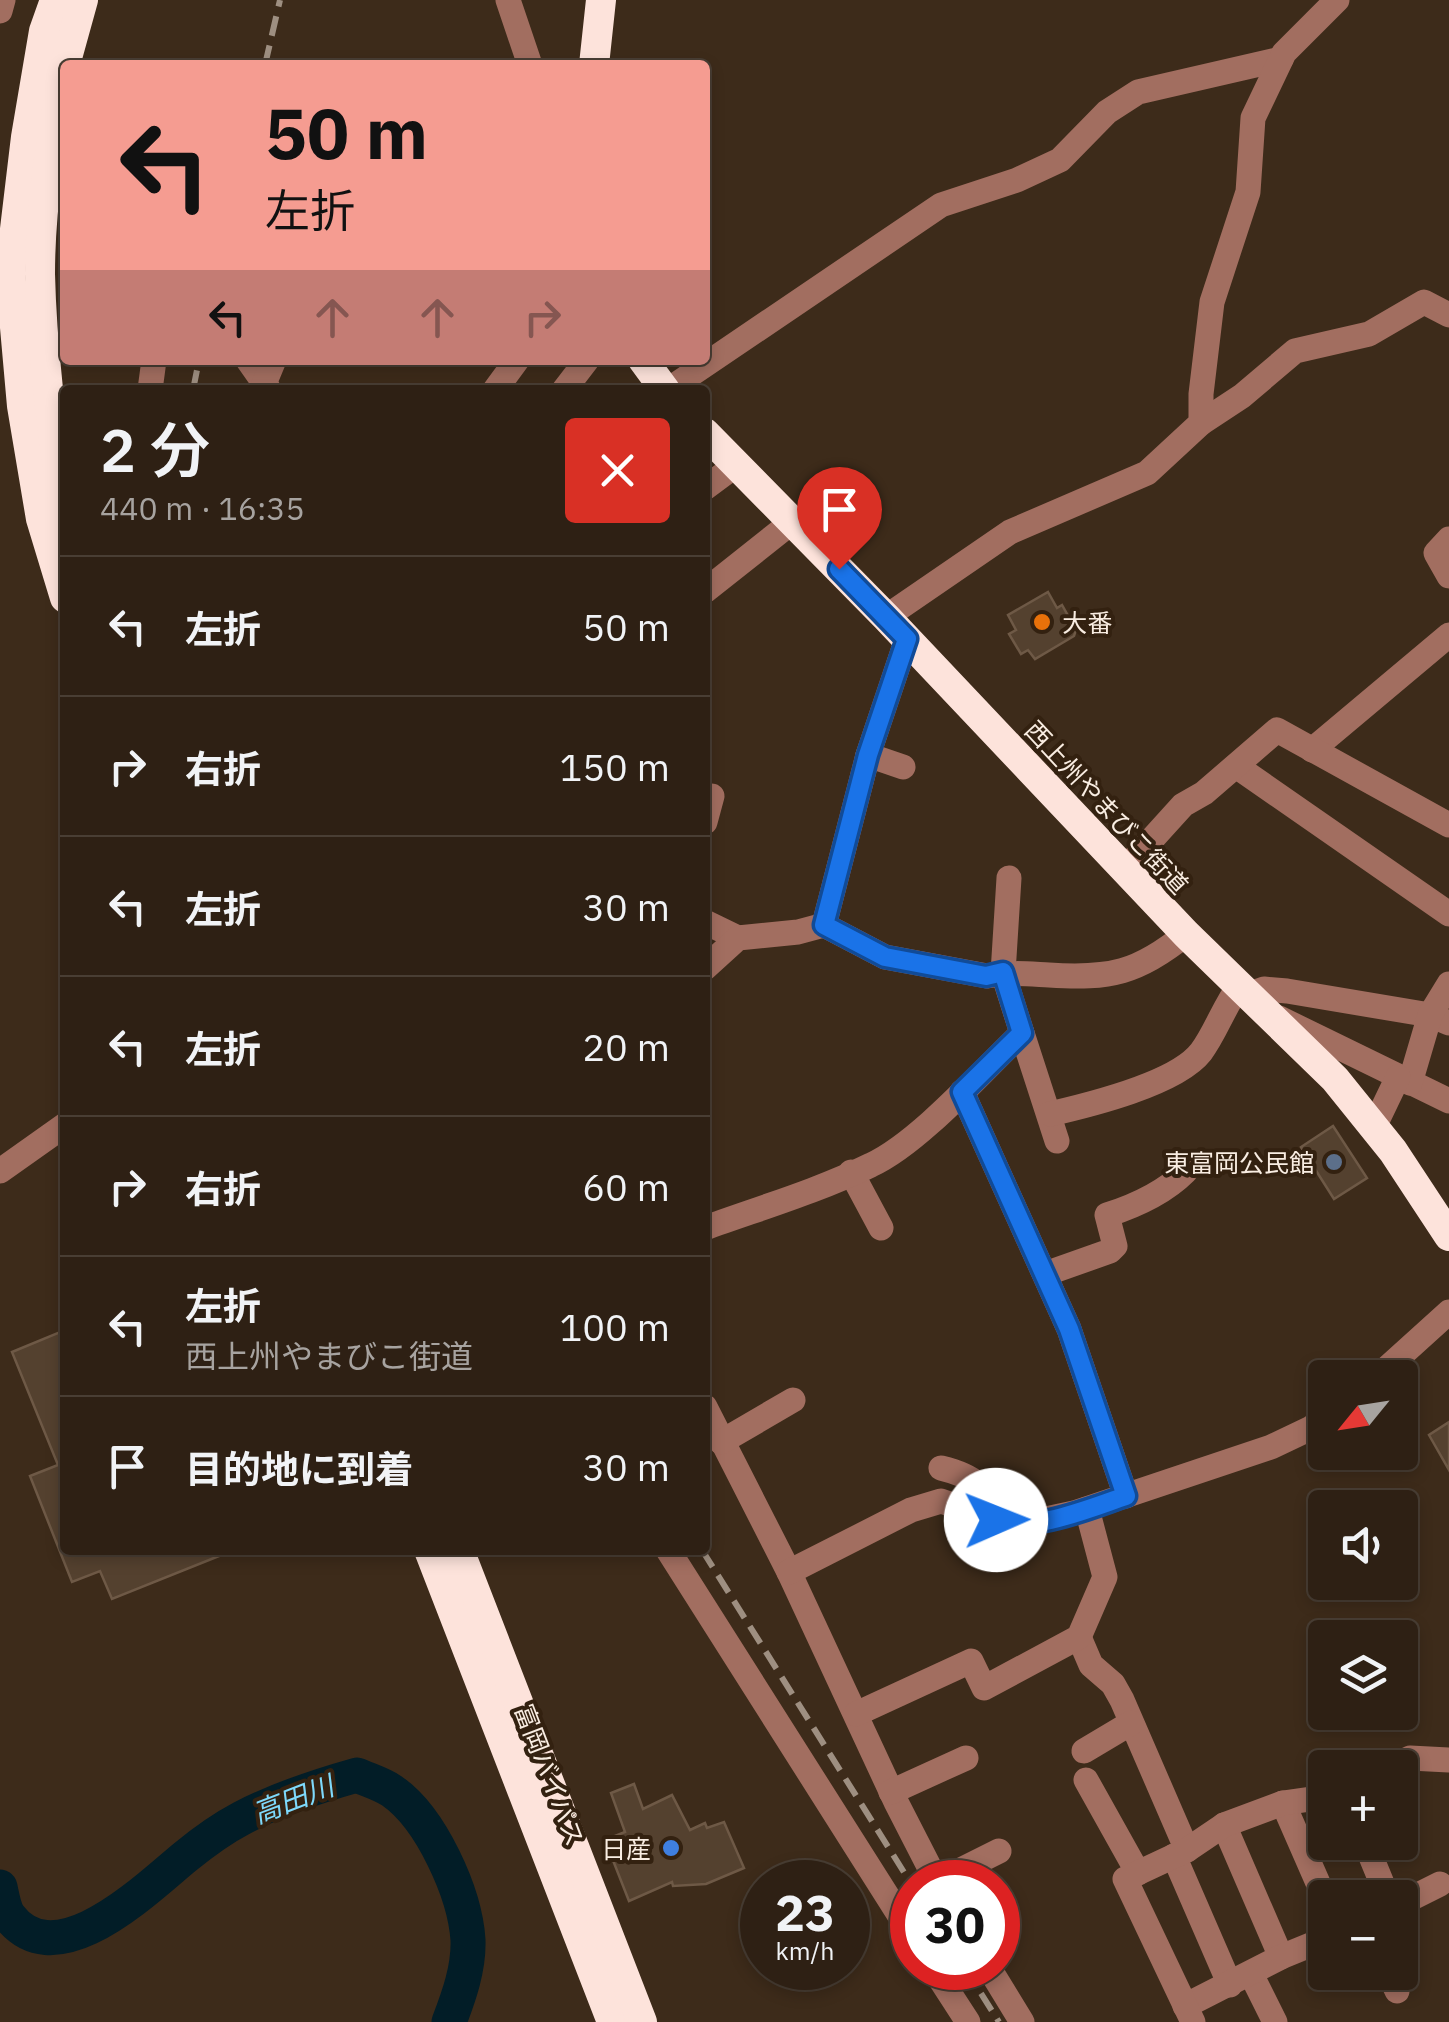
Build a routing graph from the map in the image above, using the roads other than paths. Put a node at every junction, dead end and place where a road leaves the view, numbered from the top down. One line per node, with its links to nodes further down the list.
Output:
1 (3, 0): 7 (street)
2 (55, 0): 13 (highway)
3 (82, 0): 9 (highway)
4 (508, 0): 10 (street)
5 (601, 0): 11 (highway)
6 (1337, 0): 8 (street)
7 (0, 11)
8 (1281, 59): 15 (street); 22 (street)
9 (67, 60)
10 (528, 60)
11 (595, 60)
12 (60, 93): 13 (highway)
13 (29, 271): 25 (highway); 30 (highway)
14 (1449, 315): 22 (street)
15 (710, 361)
16 (583, 365): 19 (street)
17 (647, 365): 20 (highway)
18 (703, 365): 21 (street)
19 (568, 385)
20 (662, 385)
21 (673, 385)
22 (1201, 423): 32 (street)
23 (710, 438): 24 (highway, 西上州やまびこ街道)
24 (736, 465): 26 (street); 27 (highway, 西上州やまびこ街道)
25 (60, 481)
26 (710, 484)
27 (792, 522): 31 (street); 32 (highway, 西上州やまびこ街道)
28 (1449, 539): 29 (street)
29 (1449, 576)
30 (60, 582)
31 (710, 588)
32 (896, 628): 35 (street); 41 (highway, 西上州やまびこ街道)
33 (1449, 635): 34 (street)
34 (1312, 750): 37 (street); 40 (street)
35 (868, 755): 36 (street); 45 (street)
36 (903, 766)
37 (1236, 766): 41 (street); 43 (street)
38 (712, 796): 39 (street)
39 (710, 803)
40 (1449, 825)
41 (1125, 869): 46 (highway, 西上州やまびこ街道)
42 (1009, 878): 49 (street)
43 (1449, 914)
44 (710, 924): 47 (street)
45 (824, 925): 47 (street); 49 (street)
46 (1186, 934): 49 (street); 51 (highway, 西上州やまびこ街道)
47 (738, 938): 48 (street)
48 (710, 963)
49 (1003, 972): 53 (street)
50 (1449, 984): 52 (street)
51 (1254, 998): 52 (street); 54 (street); 57 (street); 58 (highway, 西上州やまびこ街道)
52 (1440, 1019): 54 (street)
53 (1022, 1033): 55 (street); 57 (street)
54 (1404, 1080): 56 (street); 58 (street)
55 (962, 1092): 62 (street); 67 (street)
56 (1449, 1101)
57 (1050, 1114): 60 (street)
58 (1374, 1127): 66 (highway, 西上州やまびこ街道)
59 (60, 1129): 61 (street)
60 (1057, 1141)
61 (0, 1171)
62 (851, 1172): 64 (street); 65 (street)
63 (1184, 1172): 67 (street)
64 (710, 1226)
65 (881, 1228)
66 (1449, 1236)
67 (1045, 1274): 75 (street)
68 (1449, 1312): 69 (street)
69 (1396, 1360)
70 (793, 1400): 73 (street)
71 (710, 1417): 73 (street)
72 (1308, 1430): 75 (street)
73 (721, 1442): 81 (street)
74 (940, 1468): 77 (street)
75 (1126, 1496): 76 (street)
76 (1087, 1509): 77 (street); 82 (street)
77 (996, 1520): 81 (street)
78 (431, 1555): 109 (highway, 富岡バイパス)
79 (461, 1555): 110 (highway, 富岡バイパス)
80 (671, 1555): 102 (street)
81 (789, 1572): 83 (street)
82 (1079, 1637): 83 (street); 84 (street)
83 (856, 1714): 90 (street)
84 (1131, 1724): 85 (street); 95 (street)
85 (1084, 1751)
86 (966, 1758): 90 (street)
87 (1418, 1758): 88 (street)
88 (1449, 1760)
89 (1086, 1780): 98 (street)
90 (892, 1792): 96 (street)
91 (1308, 1799): 92 (street)
92 (1283, 1803): 93 (street); 99 (street)
93 (1224, 1825): 95 (street); 104 (street)
94 (999, 1851): 97 (street)
95 (1181, 1853): 98 (street); 105 (street)
96 (926, 1860)
97 (981, 1860)
98 (1138, 1873): 108 (street)
99 (1317, 1880)
100 (1440, 1884): 101 (street)
101 (1418, 1895)
102 (890, 1900)
103 (1308, 1946): 104 (street)
104 (1281, 1957): 105 (street)
105 (1240, 1980): 108 (street); 113 (street)
106 (947, 1990): 111 (street)
107 (1002, 1990): 112 (street)
108 (1189, 2014)
109 (612, 2022)
110 (642, 2022)
111 (968, 2022)
112 (1022, 2022)
113 (1276, 2022)

